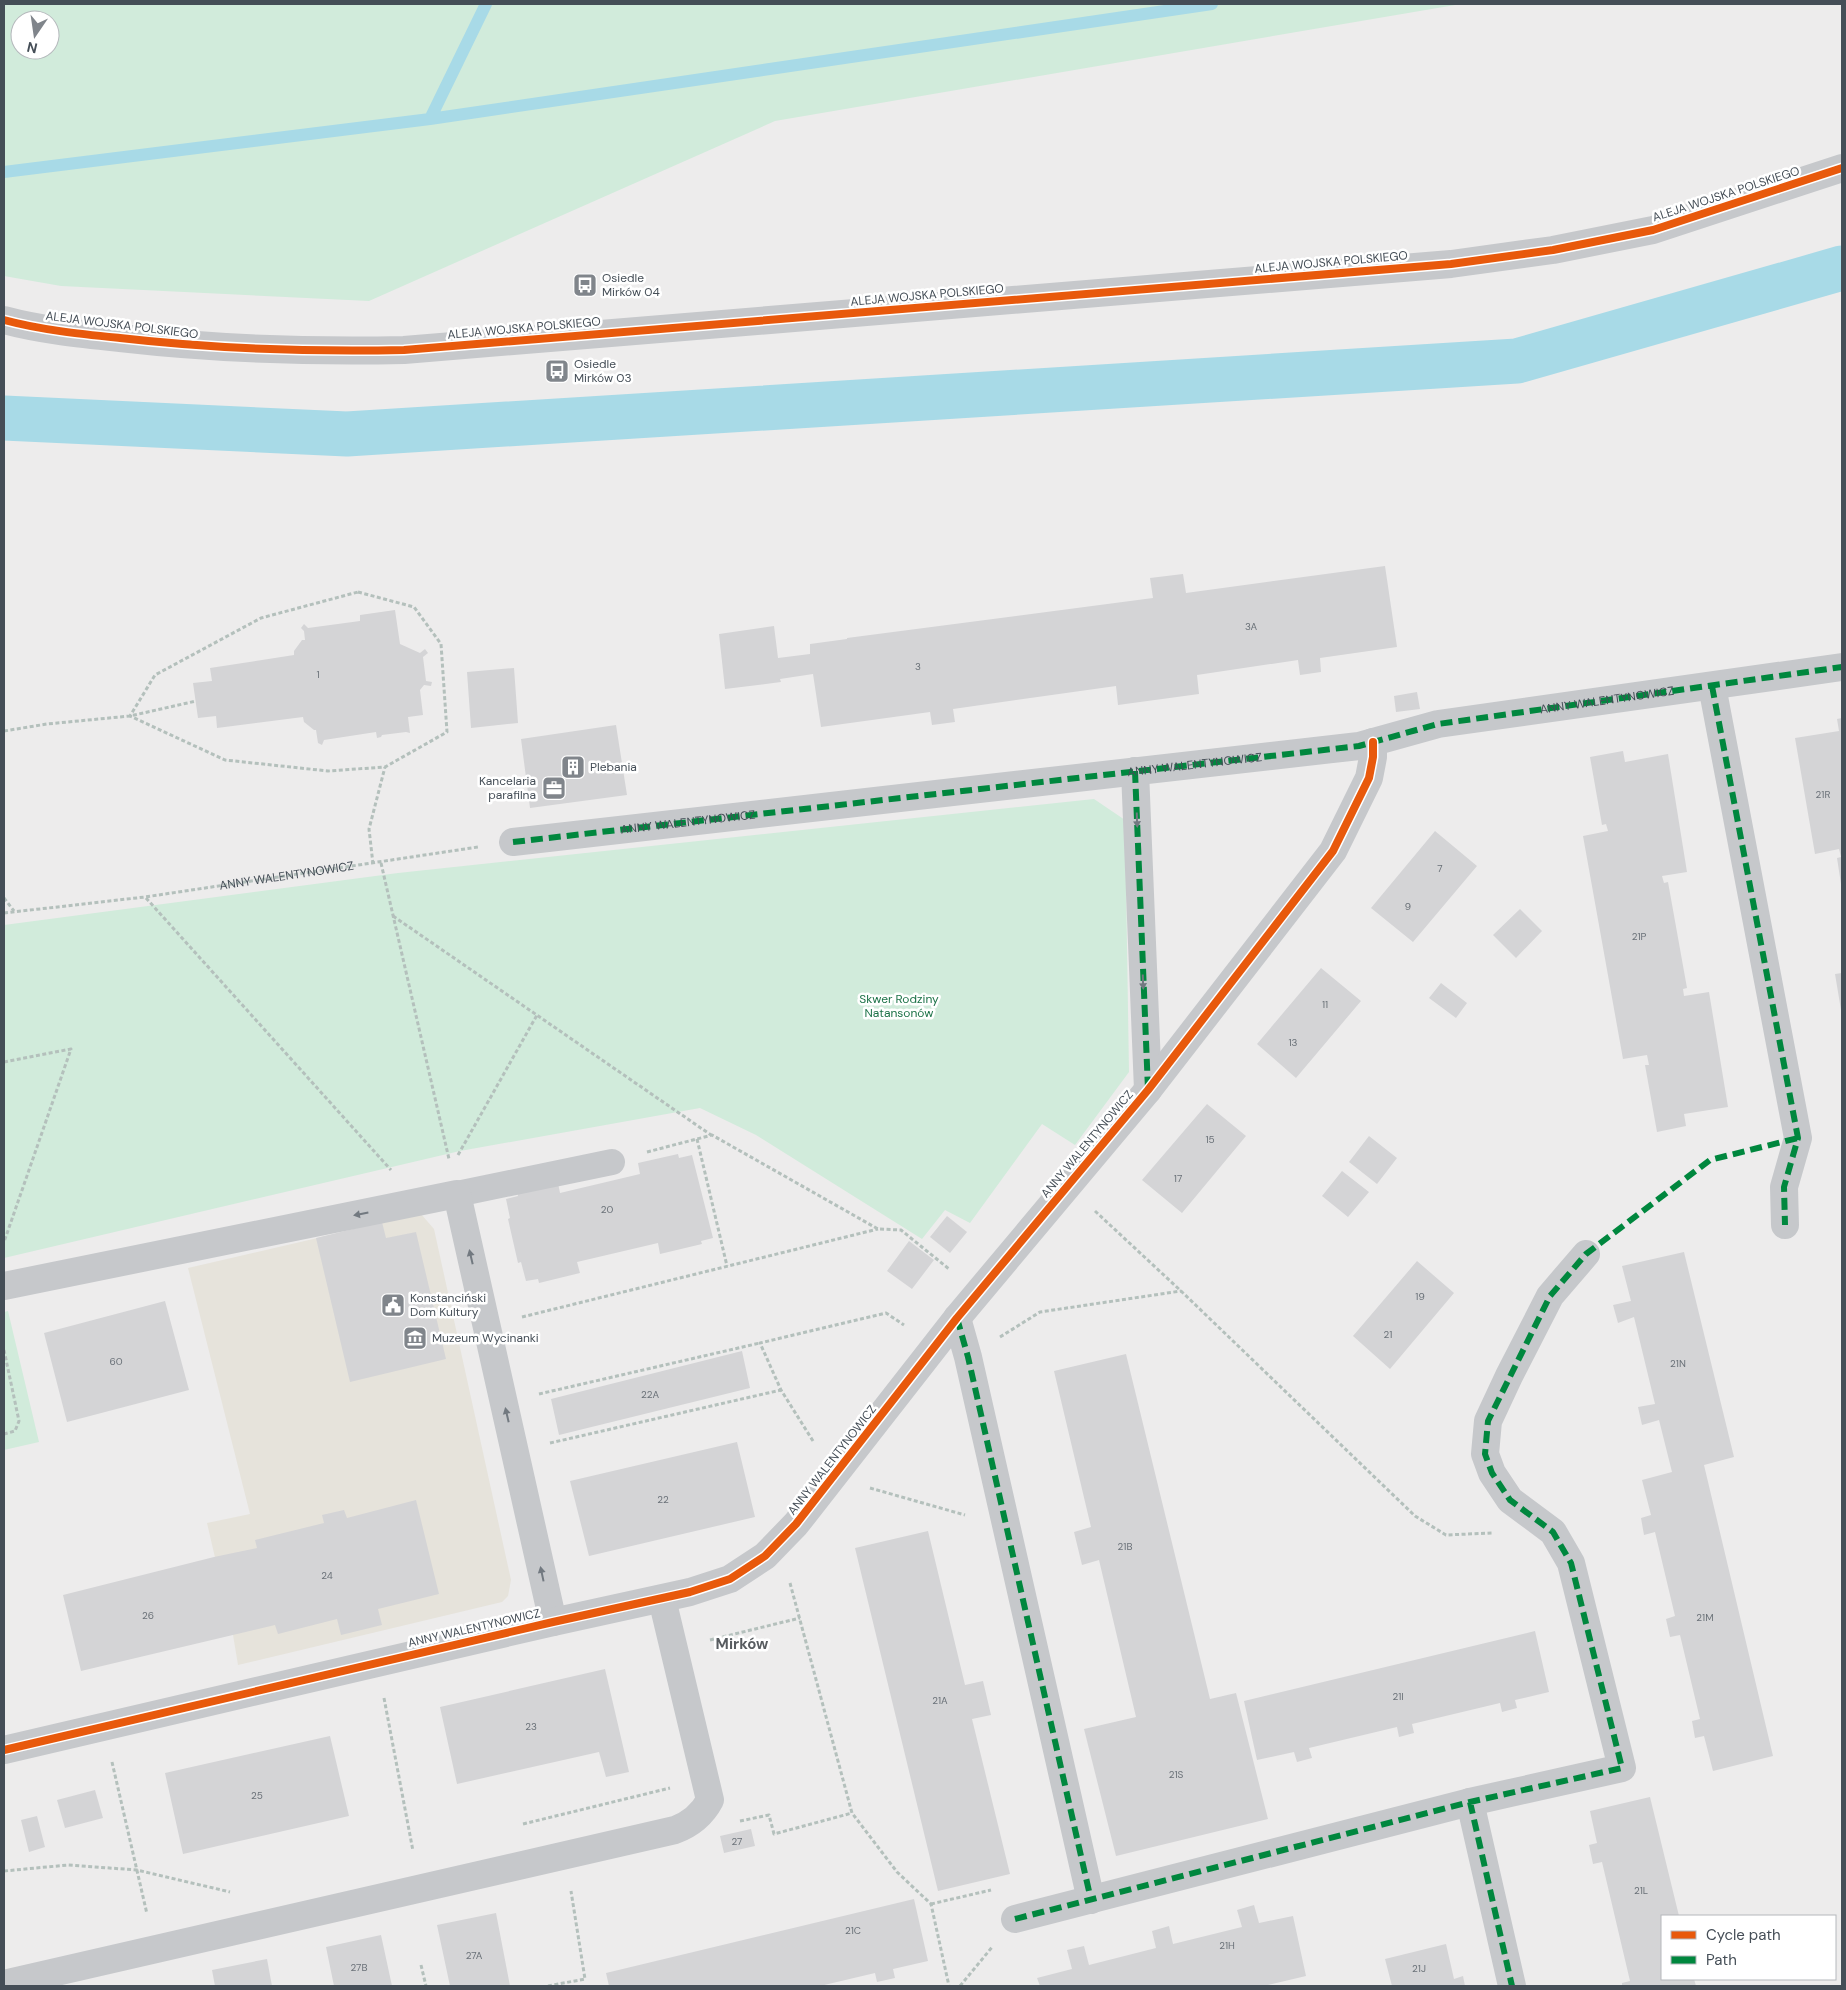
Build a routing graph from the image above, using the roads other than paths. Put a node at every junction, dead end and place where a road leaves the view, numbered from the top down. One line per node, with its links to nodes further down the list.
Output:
1 (1842, 168): 2 (street, ALEJA WOJSKA POLSKIEGO)
2 (4, 320)
3 (1842, 666): 4 (street, ANNY WALENTYNOWICZ)
4 (1712, 686): 5 (street, ANNY WALENTYNOWICZ); 11 (street)
5 (1373, 742): 6 (street, ANNY WALENTYNOWICZ); 8 (street, ANNY WALENTYNOWICZ)
6 (1134, 771): 7 (street, ANNY WALENTYNOWICZ); 8 (street, one-way to 8)
7 (513, 842)
8 (1148, 1090): 14 (street, ANNY WALENTYNOWICZ)
9 (612, 1162): 10 (lane)
10 (457, 1194): 13 (street, one-way to 13); 16 (street, one-way to 10)
11 (1784, 1225)
12 (1586, 1254): 18 (street)
13 (4, 1286)
14 (958, 1318): 15 (street, ANNY WALENTYNOWICZ); 19 (street)
15 (662, 1599): 16 (street, ANNY WALENTYNOWICZ); 21 (street)
16 (553, 1622): 17 (street, ANNY WALENTYNOWICZ)
17 (4, 1750)
18 (1470, 1802): 19 (street); 22 (street)
19 (1091, 1900): 20 (street)
20 (1015, 1919)
21 (4, 1984)
22 (1512, 1986)

